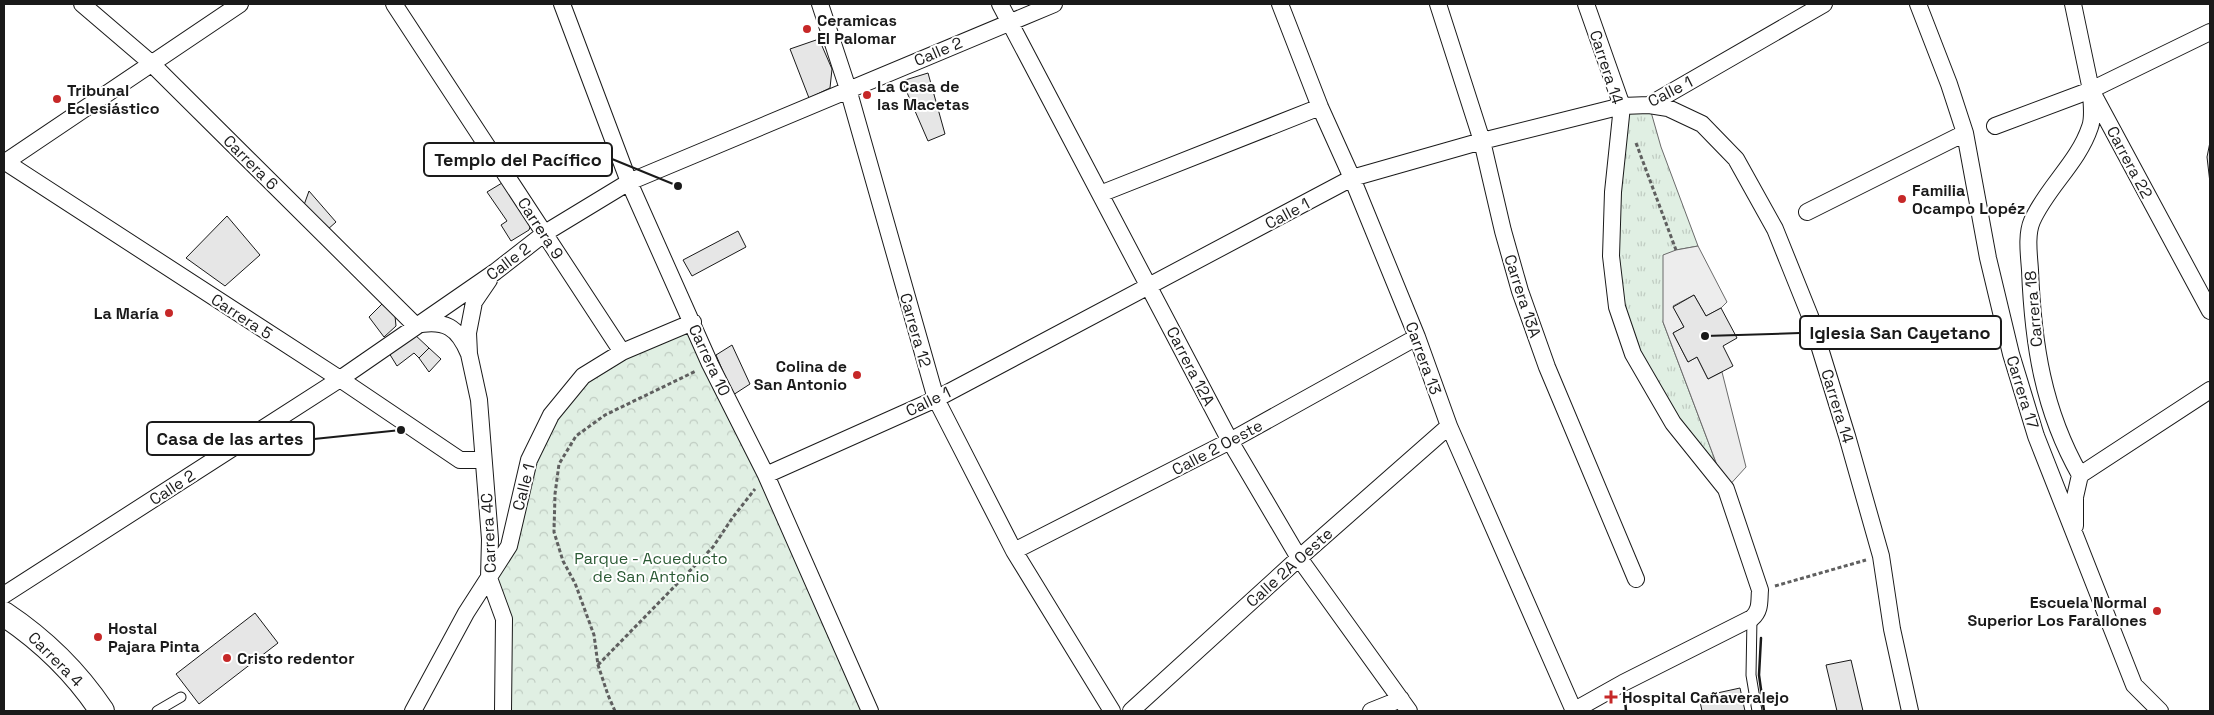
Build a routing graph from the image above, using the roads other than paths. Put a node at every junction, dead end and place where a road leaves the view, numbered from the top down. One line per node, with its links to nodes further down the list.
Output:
1 (82, 4): 16 (street, Carrera 6)
2 (240, 4): 16 (street)
3 (394, 4): 30 (street, Carrera 9)
4 (562, 4): 27 (street, Carrera 10)
5 (820, 4): 17 (street, Carrera 12)
6 (1000, 4): 14 (street, Carrera 12A)
7 (1054, 4): 14 (street, Calle 2)
8 (1280, 4): 21 (street, Carrera 13)
9 (1438, 4): 24 (street, Carrera 13A)
10 (1586, 4): 20 (street, Carrera 14)
11 (1824, 4): 19 (street, Calle 1)
12 (1918, 4): 23 (street, Carrera 17)
13 (2073, 4): 18 (street, Carrera 22)
14 (1009, 21): 17 (street, Calle 2); 28 (street, Carrera 12A)
15 (2210, 32): 18 (street)
16 (150, 63): 25 (street); 35 (street, Carrera 6)
17 (848, 90): 27 (street, Calle 2); 41 (street, Carrera 12)
18 (2091, 90): 22 (street); 33 (street, Carrera 22); 46 (street, Carrera 18)
19 (1649, 105): 20 (street, Calle 1); 68 (street, Carrera 14)
20 (1622, 106): 24 (street, Calle 1); 54 (street, Carrera 14)
21 (1320, 107): 26 (street, Carrera 13); 28 (street)
22 (1996, 126)
23 (1965, 133): 29 (street); 47 (street, Carrera 17)
24 (1482, 141): 26 (street, Calle 1); 51 (street, Carrera 13A)
25 (4, 162): 39 (street, Carrera 5)
26 (1352, 178): 32 (street, Calle 1); 36 (street, Carrera 13)
27 (629, 182): 30 (street, Calle 2); 34 (street, Carrera 10)
28 (1100, 194): 32 (street, Carrera 12A)
29 (1807, 212)
30 (545, 233): 31 (street, Calle 2); 37 (street, Carrera 9)
31 (495, 272): 35 (street, Calle 2); 38 (street, Carrera 4C)
32 (1150, 287): 41 (street, Calle 1); 43 (street, Carrera 12A)
33 (2210, 311)
34 (693, 322): 37 (street, Calle 1); 45 (street, Carrera 10)
35 (416, 325): 38 (street, Carrera 4C); 39 (street, Calle 2)
36 (1417, 337): 42 (street, Carrera 13); 43 (street, Calle 2 Oeste)
37 (622, 352): 50 (street, Calle 1)
38 (470, 354): 44 (street, Carrera 4C)
39 (340, 379): 44 (street, Carrera 5); 52 (street, Calle 2)
40 (2210, 390): 46 (street)
41 (936, 399): 45 (street, Calle 1); 48 (street, Carrera 12)
42 (1449, 426): 49 (street, Calle 2A Oeste); 66 (street, Carrera 13)
43 (1230, 441): 48 (street, Calle 2 Oeste); 49 (street, Carrera 12A)
44 (482, 460): 50 (street, Carrera 4C)
45 (766, 475): 62 (street, Carrera 10)
46 (2080, 475): 47 (street)
47 (2075, 536): 55 (street, Carrera 17)
48 (1014, 551): 63 (street, Carrera 12)
49 (1299, 558): 57 (street, Carrera 12A); 64 (street, Calle 2A Oeste)
50 (489, 578): 60 (street, Calle 1); 61 (street, Carrera 4C)
51 (1636, 579)
52 (4, 595)
53 (4, 614): 58 (main road, Carrera 4)
54 (1752, 618): 66 (street); 67 (lane)
55 (2134, 685): 69 (street, Carrera 17); 70 (street, Carrera 17)
56 (182, 696): 59 (lane)
57 (1405, 705): 65 (street)
58 (102, 711)
59 (157, 711)
60 (413, 711)
61 (503, 711)
62 (870, 711)
63 (1112, 711)
64 (1132, 711)
65 (1371, 711)
66 (1573, 711)
67 (1757, 711)
68 (1910, 711)
69 (2146, 711)
70 (2160, 711)

